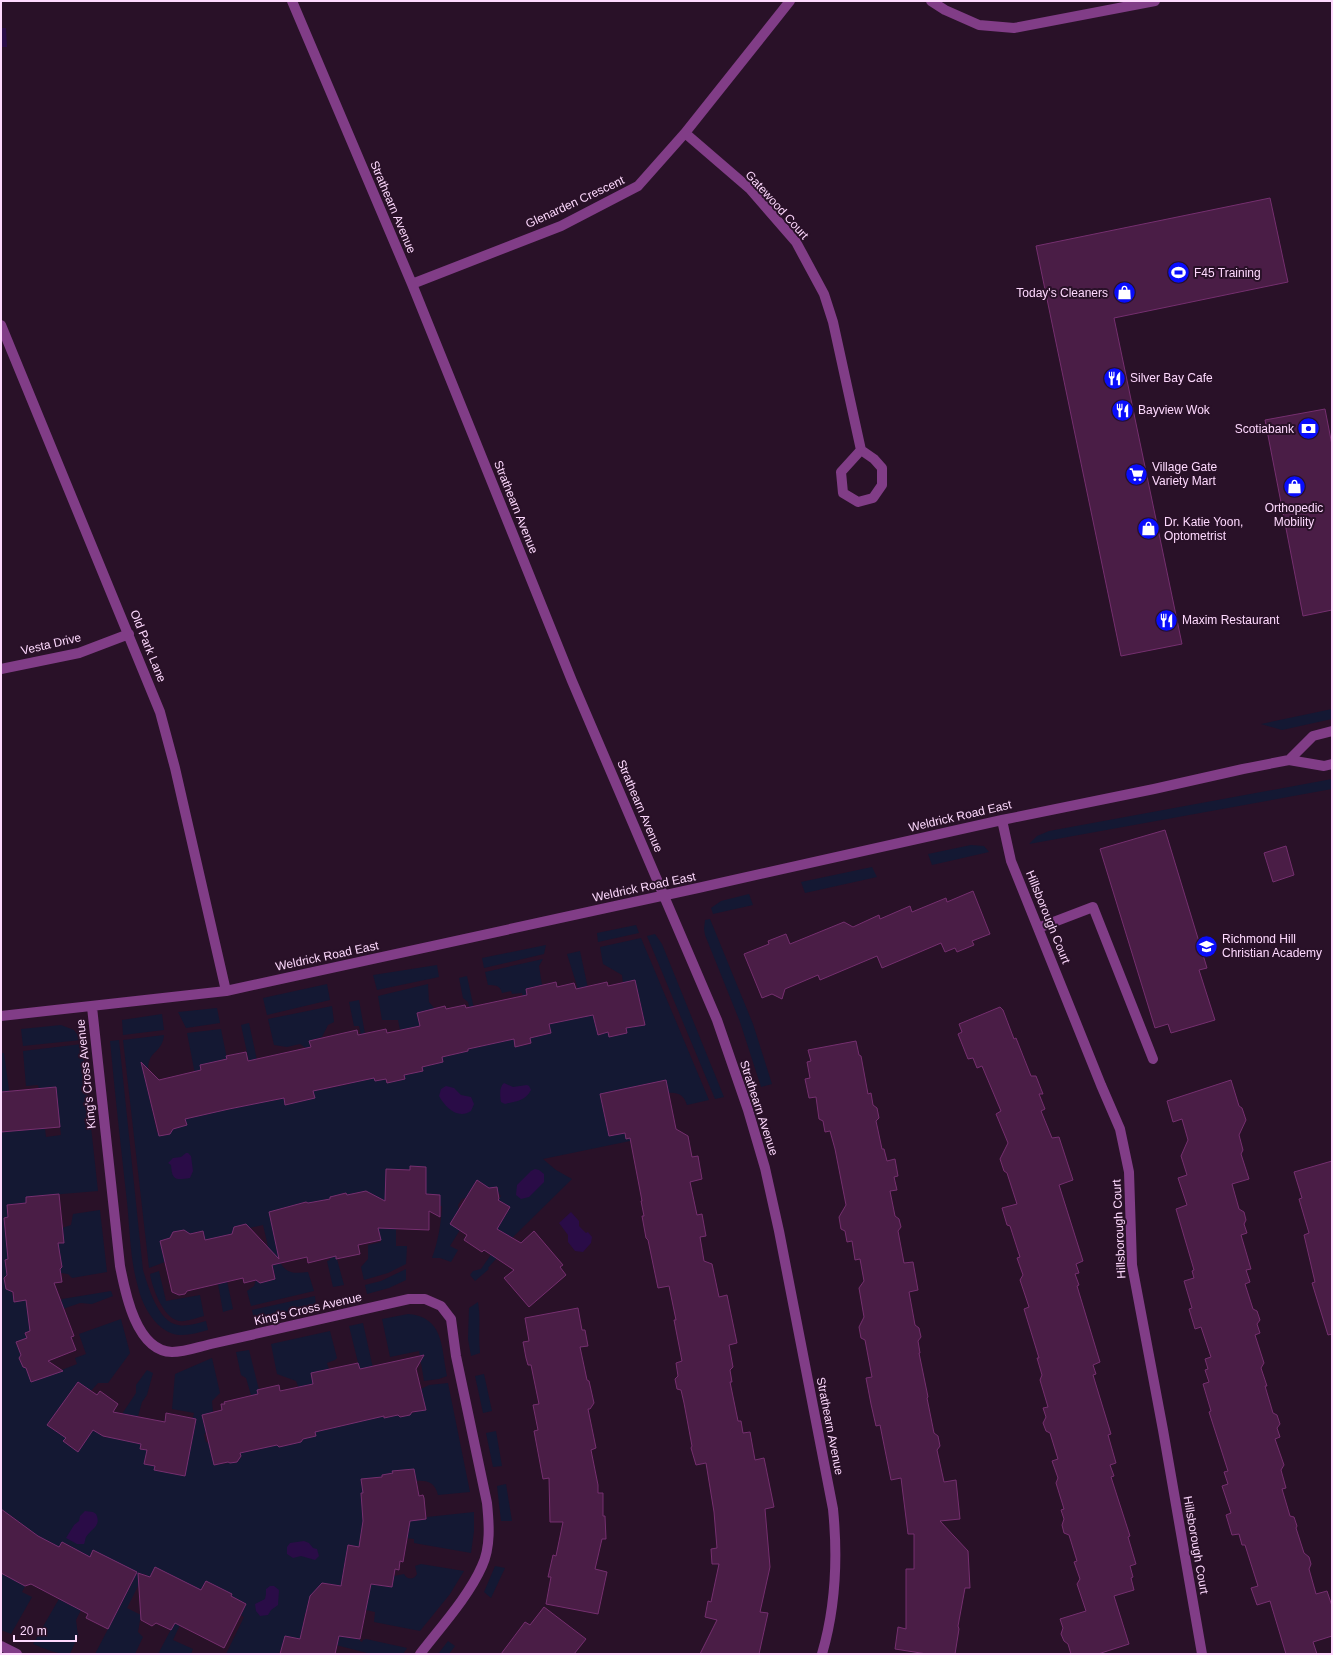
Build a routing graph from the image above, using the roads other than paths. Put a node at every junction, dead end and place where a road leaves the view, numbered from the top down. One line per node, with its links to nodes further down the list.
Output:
1 (292, 1): 6 (street, Strathearn Avenue)
2 (790, 1): 5 (street, Glenarden Crescent)
3 (931, 1): 4 (street)
4 (1155, 1)
5 (685, 133): 6 (street, Glenarden Crescent); 8 (street, Gatewood Court)
6 (412, 284): 15 (street, Strathearn Avenue)
7 (1, 325): 9 (street, Old Park Lane)
8 (861, 450): 8 (street)
9 (129, 634): 10 (street, Vesta Drive); 17 (street, Old Park Lane)
10 (1, 669)
11 (1332, 731): 12 (street)
12 (1289, 760): 13 (street, Weldrick Road East); 14 (street, Weldrick Road East)
13 (1332, 764)
14 (1002, 820): 15 (street, Weldrick Road East); 16 (street, Hillsborough Court)
15 (665, 895): 17 (street, Weldrick Road East); 24 (street, Strathearn Avenue)
16 (1038, 928): 20 (street); 25 (street, Hillsborough Court)
17 (226, 991): 18 (street, Weldrick Road East)
18 (92, 1007): 19 (street, Weldrick Road East); 23 (street, King's Cross Avenue)
19 (1, 1016)
20 (1153, 1059)
21 (1, 1646): 22 (street)
22 (17, 1654)
23 (420, 1654)
24 (822, 1654)
25 (1202, 1654)

